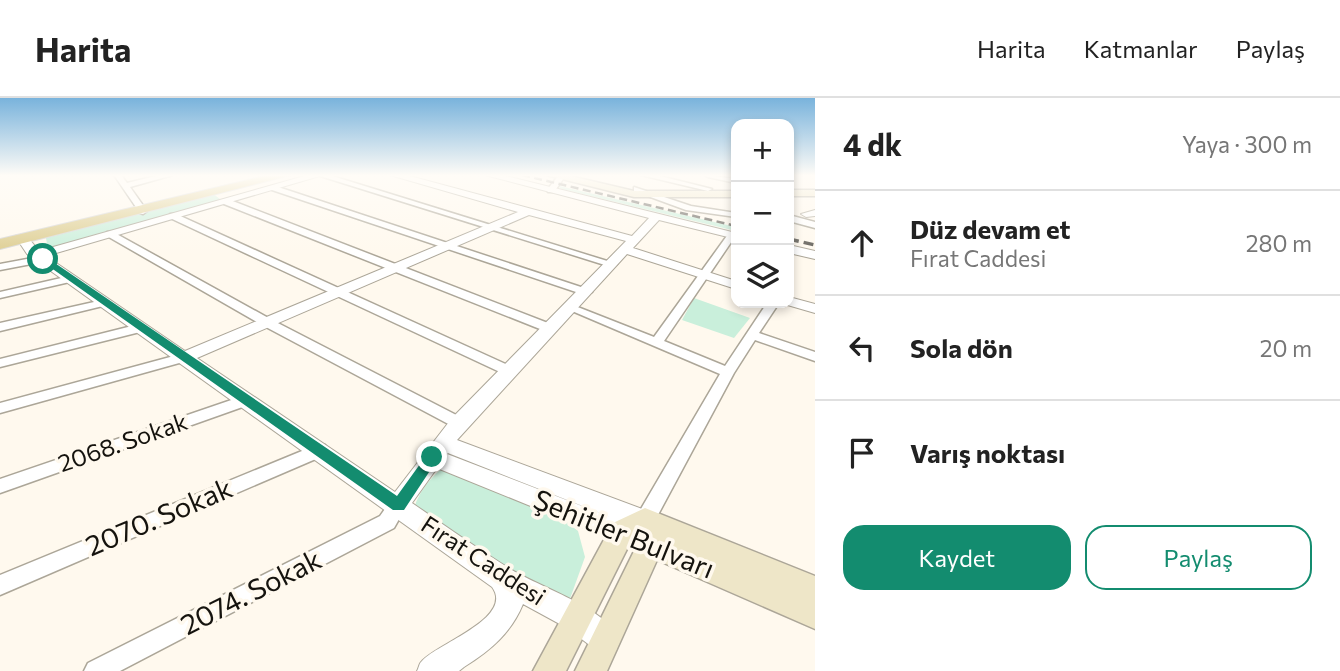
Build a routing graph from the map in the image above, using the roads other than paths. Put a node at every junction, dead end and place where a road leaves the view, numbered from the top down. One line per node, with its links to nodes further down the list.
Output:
1 (136, 202): 10 (street)
2 (172, 202): 10 (main road)
3 (176, 202): 10 (main road)
4 (227, 202): 13 (street); 29 (street)
5 (326, 202): 23 (street)
6 (407, 202): 17 (street)
7 (490, 202): 11 (street)
8 (599, 202): 14 (street)
9 (671, 202): 12 (street)
10 (141, 209): 24 (main road)
11 (527, 212): 17 (street); 22 (street)
12 (731, 214)
13 (173, 216): 18 (street); 34 (street)
14 (657, 216): 19 (street); 22 (street)
15 (794, 218): 16 (street)
16 (815, 225)
17 (492, 228): 23 (street); 27 (street)
18 (110, 234): 24 (street); 41 (street)
19 (731, 234)
20 (731, 239): 30 (street)
21 (0, 242): 24 (main road)
22 (630, 245): 27 (street); 30 (street)
23 (446, 246): 29 (street); 33 (street)
24 (31, 247): 28 (street); 31 (street, Fırat Caddesi)
25 (794, 250): 26 (street)
26 (815, 255)
27 (612, 264): 33 (street)
28 (0, 267)
29 (395, 267): 34 (street); 44 (street)
30 (706, 275): 32 (street); 46 (street)
31 (70, 279): 35 (street); 36 (street, Fırat Caddesi)
32 (731, 283)
33 (586, 292): 38 (street)
34 (334, 293): 41 (street); 50 (street)
35 (0, 295)
36 (103, 303): 42 (street); 43 (street, Fırat Caddesi)
37 (794, 303): 40 (street)
38 (571, 308): 44 (street); 46 (street)
39 (770, 308): 45 (street)
40 (815, 309)
41 (268, 323): 47 (street); 54 (street)
42 (0, 327)
43 (140, 328): 47 (street, Fırat Caddesi); 49 (street)
44 (549, 328): 50 (street)
45 (755, 336): 48 (street); 51 (street)
46 (656, 343): 51 (street)
47 (185, 357): 52 (street, Fırat Caddesi); 53 (street)
48 (815, 357)
49 (0, 363)
50 (507, 370): 54 (street)
51 (729, 372): 59 (street)
52 (246, 400): 55 (street, Fırat Caddesi); 57 (street, 2068. Sokak)
53 (0, 408)
54 (459, 423): 56 (street)
55 (319, 450): 58 (street, Fırat Caddesi); 61 (street, 2070. Sokak)
56 (438, 450): 58 (street); 59 (street, Şehitler Bulvarı)
57 (0, 486)
58 (398, 505): 60 (street, Fırat Caddesi); 66 (street, 2074. Sokak)
59 (639, 532): 62 (main road, Şehitler Bulvarı); 63 (main road, Şehitler Bulvarı); 64 (main road); 65 (main road)
60 (502, 579): 64 (street, Fırat Caddesi); 67 (street)
61 (0, 585)
62 (815, 590)
63 (815, 614)
64 (577, 618): 65 (street, Fırat Caddesi); 68 (main road)
65 (606, 639): 69 (main road)
66 (96, 671)
67 (432, 671)
68 (549, 671)
69 (591, 671)

